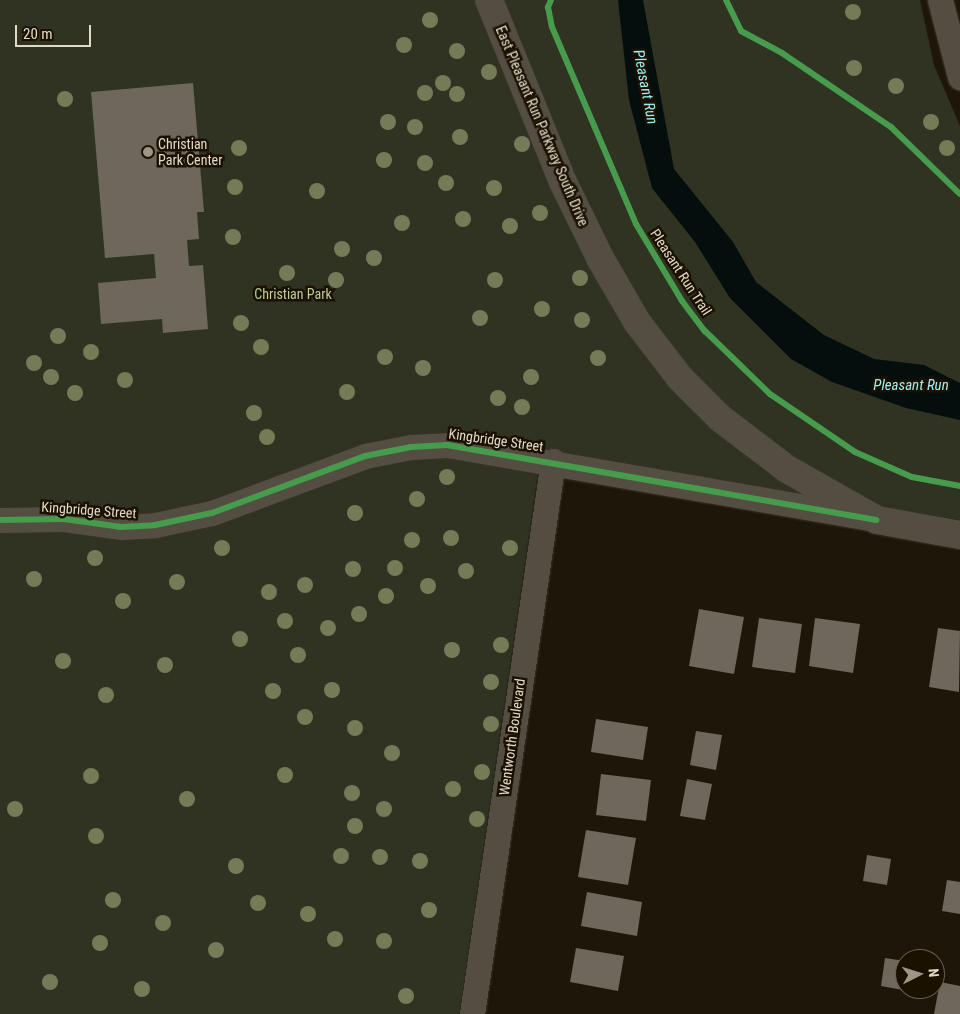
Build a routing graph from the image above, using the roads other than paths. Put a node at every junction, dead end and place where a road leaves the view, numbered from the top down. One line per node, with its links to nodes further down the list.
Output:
1 (489, 0): 6 (street, East Pleasant Run Parkway South Drive)
2 (940, 0): 3 (street)
3 (960, 77)
4 (553, 461): 5 (street, Kingbridge Street); 6 (street, Kingbridge Street); 8 (street, Wentworth Boulevard)
5 (0, 520)
6 (877, 520): 7 (street, East Pleasant Run Parkway South Drive)
7 (960, 535)
8 (472, 1014)

